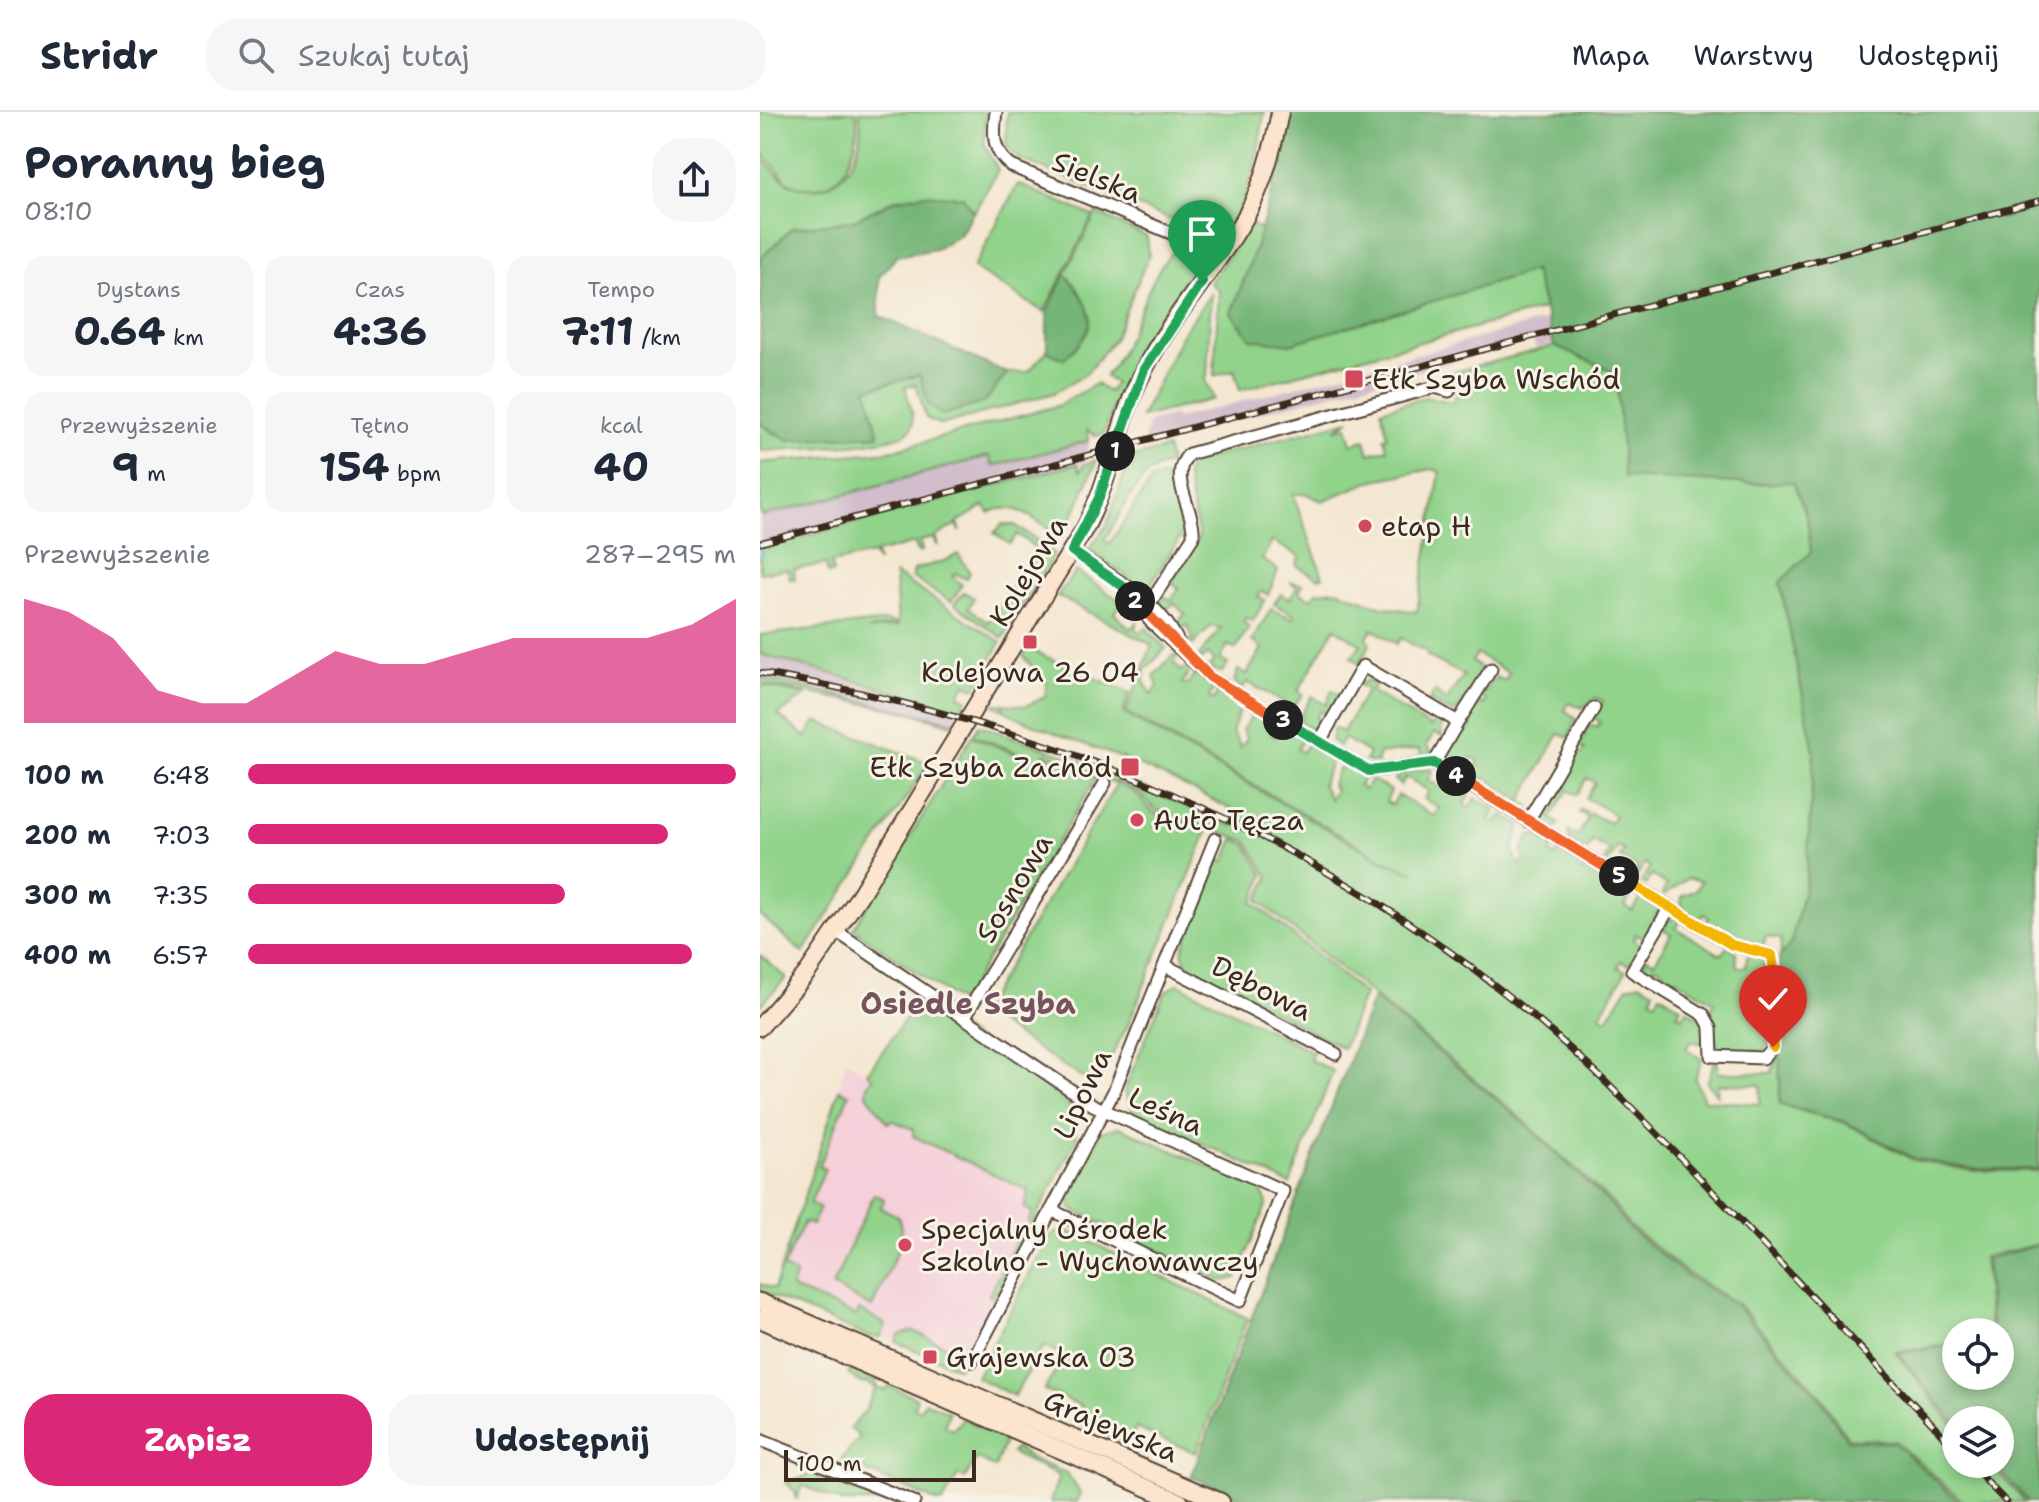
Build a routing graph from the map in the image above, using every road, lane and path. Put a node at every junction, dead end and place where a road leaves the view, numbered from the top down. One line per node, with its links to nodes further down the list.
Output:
1 (996, 112): 3 (street, Sielska)
2 (1280, 112): 3 (street, Kolejowa)
3 (1221, 254): 5 (street, Kolejowa)
4 (1449, 391): 7 (street)
5 (1072, 551): 6 (street); 18 (street, Kolejowa)
6 (1124, 587): 7 (street); 8 (street)
7 (1150, 603): 8 (street)
8 (1179, 646): 12 (street)
9 (1491, 669): 11 (street)
10 (1594, 708): 15 (street)
11 (1458, 722): 12 (street); 13 (street)
12 (1320, 741): 13 (street)
13 (1434, 763): 15 (street)
14 (1105, 783): 20 (street, Sosnowa)
15 (1528, 821): 17 (street)
16 (1215, 839): 19 (street, Lipowa)
17 (1670, 907): 17 (street)
18 (836, 931): 20 (street, Leśna); 21 (street, Kolejowa)
19 (1166, 966): 22 (street, Dębowa); 23 (street, Lipowa)
20 (964, 1018): 23 (street, Leśna)
21 (760, 1027)
22 (1336, 1054)
23 (1104, 1110): 24 (street, Lipowa); 24 (street, Leśna)
24 (1051, 1210): 27 (street, Lipowa)
25 (760, 1302): 29 (street, Grajewska)
26 (760, 1319): 30 (street, Grajewska)
27 (972, 1361)
28 (762, 1440): 31 (street)
29 (1169, 1479): 30 (street); 32 (street, Grajewska)
30 (1164, 1499)
31 (914, 1502)
32 (1221, 1502)

